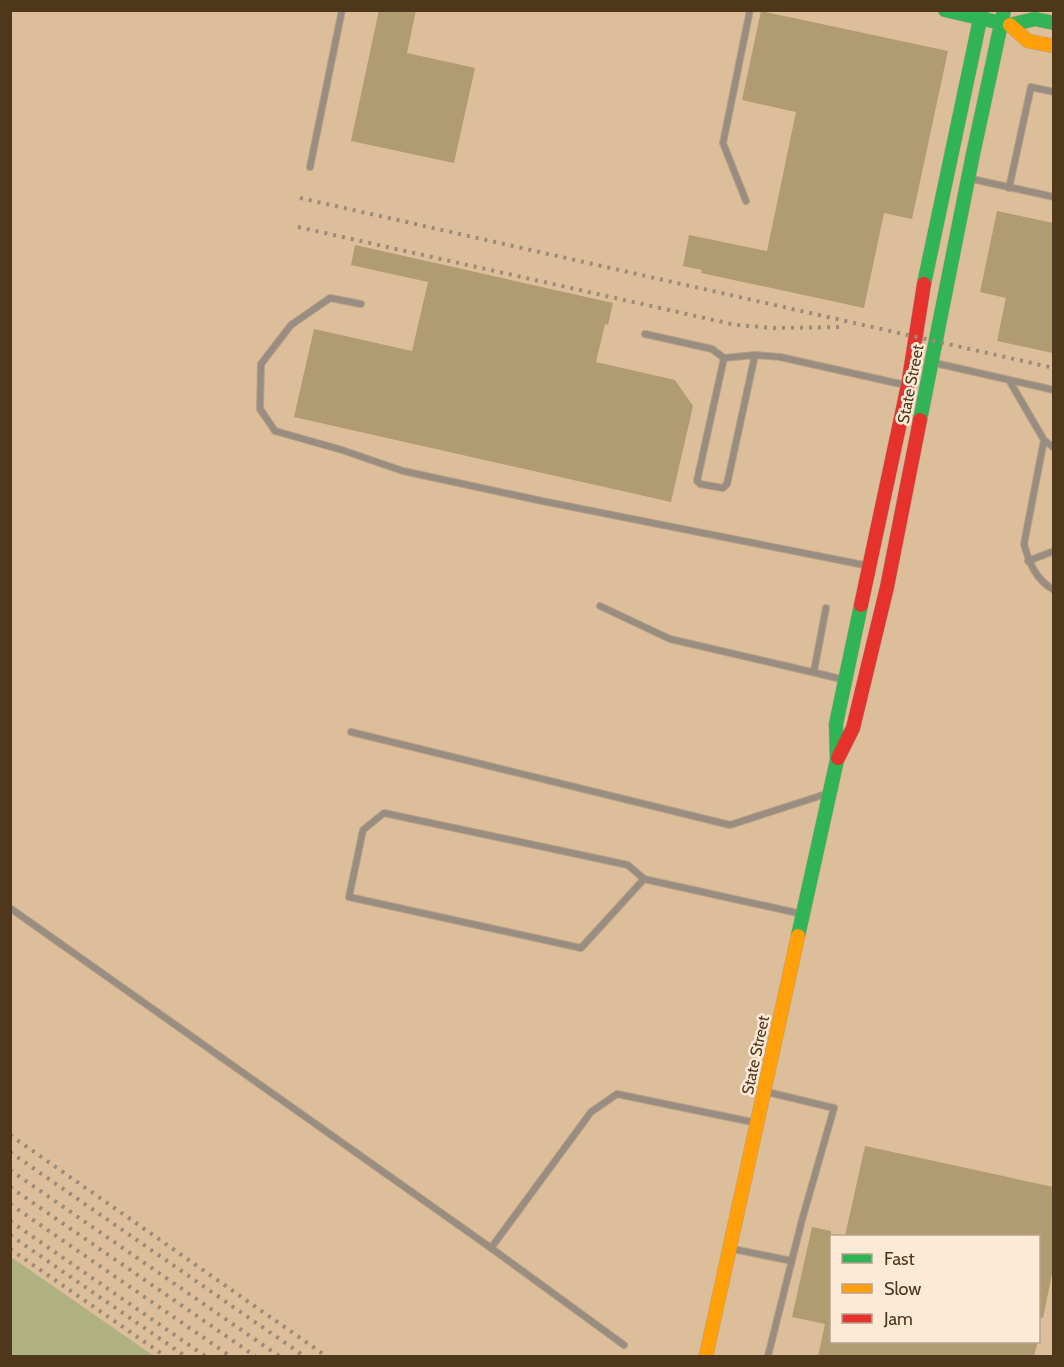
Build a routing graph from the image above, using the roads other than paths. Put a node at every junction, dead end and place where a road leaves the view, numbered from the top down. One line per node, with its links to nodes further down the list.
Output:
1 (342, 10): 9 (lane)
2 (750, 10): 13 (lane)
3 (945, 10): 4 (street)
4 (981, 14): 5 (street); 20 (street, State Street)
5 (1005, 19): 6 (street); 7 (street); 10 (street, State Street)
6 (1053, 23)
7 (1053, 46)
8 (1053, 92): 11 (lane)
9 (310, 167)
10 (968, 179): 11 (lane); 18 (street, State Street)
11 (1009, 188): 12 (lane)
12 (1053, 197)
13 (746, 201)
14 (361, 304): 26 (lane)
15 (645, 334): 17 (lane)
16 (755, 355): 17 (lane); 17 (lane); 20 (lane)
17 (724, 358)
18 (931, 362): 19 (lane); 33 (street, State Street)
19 (1009, 380): 21 (lane); 22 (lane)
20 (908, 386): 26 (street, State Street)
21 (1053, 390)
22 (1044, 440): 23 (lane); 25 (lane)
23 (1053, 448)
24 (1053, 551): 25 (lane)
25 (1028, 561): 27 (lane)
26 (869, 566): 31 (street, State Street)
27 (1053, 590)
28 (600, 606): 30 (lane)
29 (826, 608): 30 (lane)
30 (816, 673): 31 (lane)
31 (845, 680): 33 (street, State Street)
32 (351, 732): 34 (lane)
33 (837, 760): 34 (street, State Street)
34 (830, 793): 37 (street, State Street)
35 (644, 879): 35 (lane); 37 (lane)
36 (10, 908): 40 (lane)
37 (803, 915): 38 (street, State Street)
38 (764, 1092): 39 (street, State Street); 42 (lane)
39 (757, 1123): 40 (lane); 41 (street, State Street)
40 (491, 1248): 43 (lane)
41 (730, 1248): 42 (lane); 44 (street, State Street)
42 (792, 1261): 45 (lane)
43 (624, 1345)
44 (706, 1356)
45 (768, 1356)

